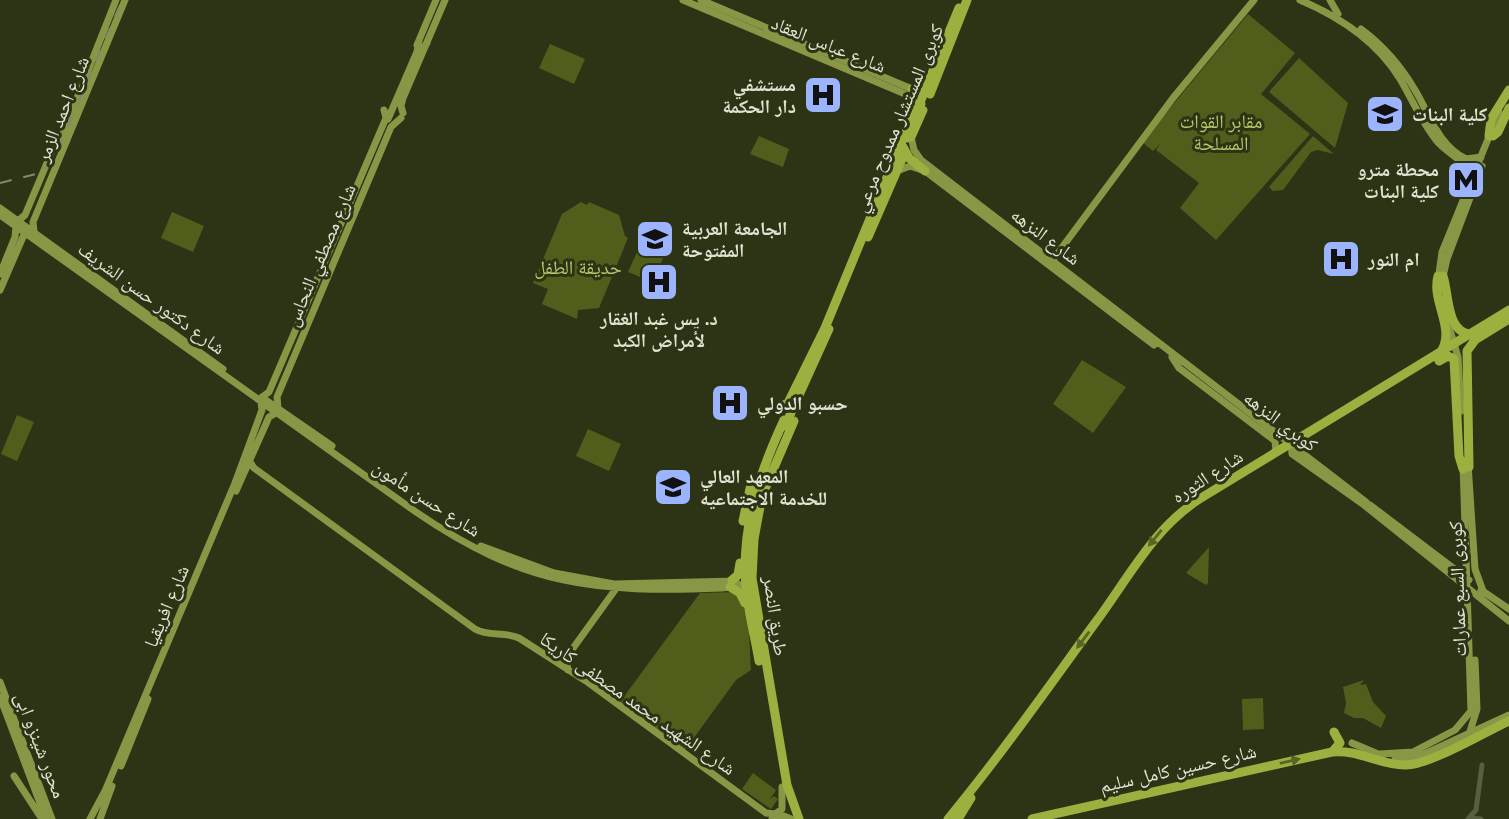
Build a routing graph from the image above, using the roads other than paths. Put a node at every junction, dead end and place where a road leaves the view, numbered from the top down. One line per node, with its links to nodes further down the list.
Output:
1 (116, 0): 14 (main road, شارع احمد الزمر)
2 (125, 0): 14 (main road, شارع احمد الزمر)
3 (436, 0): 15 (main road, شارع مصطفي النحاس)
4 (445, 0): 15 (main road, شارع مصطفي النحاس)
5 (682, 0): 28 (main road, شارع عباس العقاد)
6 (701, 0): 19 (main road, شارع عباس العقاد)
7 (1254, 0): 16 (main road)
8 (1261, 0): 16 (main road)
9 (1300, 0): 21 (main road)
10 (1330, 0): 13 (main road)
11 (1316, 1): 13 (main road)
12 (960, 11): 18 (highway, طريق النصر); 47 (highway, كوبرى المستشار ممدوح مرعي)
13 (1338, 13): 17 (main road)
14 (103, 42): 32 (main road, شارع احمد الزمر)
15 (423, 42): 23 (main road, شارع مصطفي النحاس); 24 (main road, شارع مصطفي النحاس); 38 (main road); 40 (main road)
16 (1221, 43): 50 (main road)
17 (1407, 78): 21 (main road); 22 (main road)
18 (929, 85): 19 (highway); 28 (highway, طريق النصر)
19 (912, 89): 28 (highway)
20 (1509, 90): 31 (highway)
21 (1407, 91): 26 (main road)
22 (1416, 92): 26 (main road); 35 (main road)
23 (395, 95): 24 (main road); 29 (main road, شارع مصطفي النحاس)
24 (403, 98): 29 (main road, شارع مصطفي النحاس)
25 (1509, 99): 31 (main road)
26 (1414, 104): 35 (main road)
27 (1509, 108): 31 (highway)
28 (918, 111): 30 (highway, طريق النصر)
29 (387, 125): 38 (main road, شارع مصطفي النحاس); 40 (main road, شارع مصطفي النحاس)
30 (906, 135): 33 (highway, طريق النصر); 37 (highway)
31 (1491, 136): 34 (main road); 52 (main road)
32 (62, 142): 44 (main road, شارع احمد الزمر); 45 (main road, شارع احمد الزمر); 49 (main road)
33 (895, 155): 36 (highway); 47 (highway, طريق النصر)
34 (1480, 157): 35 (main road); 39 (main road)
35 (1466, 162): 39 (main road)
36 (897, 171): 37 (main road); 47 (highway, طريق النصر)
37 (931, 173): 41 (main road, شارع النزهه)
38 (370, 178): 63 (main road, شارع مصطفي النحاس)
39 (1472, 178): 52 (main road)
40 (357, 190): 58 (main road, شارع مصطفي النحاس)
41 (966, 198): 50 (main road, شارع النزهه); 66 (main road, شارع النزهه)
42 (0, 208): 46 (main road)
43 (0, 215): 46 (main road)
44 (26, 215): 45 (main road); 46 (main road)
45 (33, 221): 48 (main road, شارع احمد الزمر)
46 (17, 223): 48 (main road, شارع دكتور حسن الشريف); 49 (main road)
47 (870, 227): 62 (highway, طريق النصر)
48 (32, 234): 49 (main road); 73 (main road, شارع دكتور حسن الشريف)
49 (19, 241): 51 (main road); 53 (main road); 54 (main road); 55 (main road)
50 (1052, 261): 66 (main road, شارع النزهه)
51 (0, 274)
52 (1440, 280): 60 (highway); 61 (highway); 84 (main road)
53 (0, 283)
54 (0, 290)
55 (0, 299)
56 (1434, 304): 60 (highway)
57 (1509, 310): 64 (highway)
58 (302, 318): 67 (main road); 68 (main road, شارع مصطفي النحاس)
59 (1509, 319): 64 (highway)
60 (1445, 325): 61 (highway); 65 (highway)
61 (1458, 328): 64 (highway)
62 (826, 331): 72 (highway, طريق النصر); 74 (highway, طريق النصر); 76 (highway); 82 (highway)
63 (304, 333): 67 (main road); 69 (main road, شارع مصطفي النحاس)
64 (1467, 345): 65 (highway); 70 (highway)
65 (1449, 354): 71 (highway); 81 (highway, شارع الثوره); 81 (highway)
66 (1175, 358): 78 (main road, شارع النزهه); 88 (main road, كوبري النزهه)
67 (281, 377): 86 (main road)
68 (271, 387): 69 (main road); 73 (main road, شارع مصطفي النحاس)
69 (279, 393): 73 (main road, شارع مصطفي النحاس)
70 (1468, 399): 71 (highway); 84 (highway)
71 (1457, 400): 84 (highway)
72 (788, 402): 74 (highway); 79 (highway, طريق النصر)
73 (269, 405): 75 (main road, شارع افريقيا); 77 (main road, شارع افريقيا); 96 (main road, شارع حسن مأمون)
74 (798, 406): 76 (highway, طريق النصر)
75 (259, 417): 77 (main road); 86 (main road, شارع افريقيا)
76 (792, 420): 80 (highway, طريق النصر); 87 (highway); 105 (highway)
77 (267, 421): 85 (main road, شارع افريقيا)
78 (1269, 430): 81 (main road, شارع النزهه); 83 (main road, شارع النزهه)
79 (775, 431): 80 (highway); 91 (highway, طريق النصر)
80 (786, 435): 90 (highway, طريق النصر)
81 (1296, 442): 83 (highway, شارع الثوره); 88 (main road, شارع النزهه)
82 (771, 446): 87 (highway); 105 (highway)
83 (1276, 452): 121 (highway, شارع الثوره, one-way to 121)
84 (1466, 463): 89 (main road)
85 (250, 468): 86 (main road, شارع افريقيا); 92 (main road, شارع الشهيد محمد مصطفى كاريكا)
86 (236, 485): 108 (main road, شارع افريقيا)
87 (759, 485): 90 (highway); 91 (highway)
88 (1365, 504): 94 (main road, شارع النزهه); 102 (main road, شارع النزهه)
89 (1468, 506): 94 (main road); 95 (main road); 111 (main road, كوبرى السبع عمارات)
90 (757, 521): 97 (highway, طريق النصر)
91 (742, 530): 93 (highway, طريق النصر)
92 (340, 533): 104 (main road, شارع الشهيد محمد مصطفى كاريكا); 118 (main road, شارع الشهيد محمد مصطفى كاريكا)
93 (740, 569): 97 (highway); 98 (highway, طريق النصر)
94 (1460, 569): 95 (main road); 100 (main road, شارع النزهه)
95 (1475, 569): 100 (main road)
96 (553, 576): 98 (main road, شارع حسن مأمون); 99 (main road, شارع حسن مأمون)
97 (752, 577): 98 (main road, شارع حسن مأمون); 101 (highway); 105 (highway, طريق النصر)
98 (733, 585): 99 (main road, شارع حسن مأمون); 101 (highway, طريق النصر)
99 (614, 589): 104 (main road)
100 (1483, 591): 102 (main road, شارع النزهه)
101 (744, 599): 105 (highway, طريق النصر)
102 (1491, 601): 103 (main road)
103 (1509, 615)
104 (563, 664): 118 (main road, شارع الشهيد محمد مصطفى كاريكا)
105 (762, 665): 120 (highway, طريق النصر); 126 (highway, طريق النصر)
106 (0, 682): 124 (main road, محور شينزو ابى)
107 (0, 696): 123 (main road, محور شينزو ابى)
108 (146, 711): 110 (main road, شارع افريقيا); 110 (main road)
109 (1509, 715): 117 (main road)
110 (134, 716): 125 (main road, شارع افريقيا)
111 (1472, 718): 114 (main road, كوبرى السبع عمارات); 117 (main road)
112 (1509, 721): 114 (highway, شارع حسين كامل سليم)
113 (1334, 732): 116 (highway)
114 (1467, 741): 115 (highway, شارع حسين كامل سليم)
115 (1352, 747): 116 (highway, شارع حسين كامل سليم); 117 (main road)
116 (1332, 752): 129 (highway, شارع حسين كامل سليم, one-way to 116)
117 (1380, 754)
118 (685, 757): 122 (main road, شارع الشهيد محمد مصطفى كاريكا)
119 (14, 775): 123 (main road)
120 (782, 787): 122 (highway, طريق النصر); 122 (main road)
121 (972, 789): 127 (highway, شارع الثوره); 128 (highway)
122 (787, 816)
123 (44, 819)
124 (52, 819)
125 (96, 819)
126 (799, 819)
127 (948, 819)
128 (958, 819)
129 (1032, 819)

